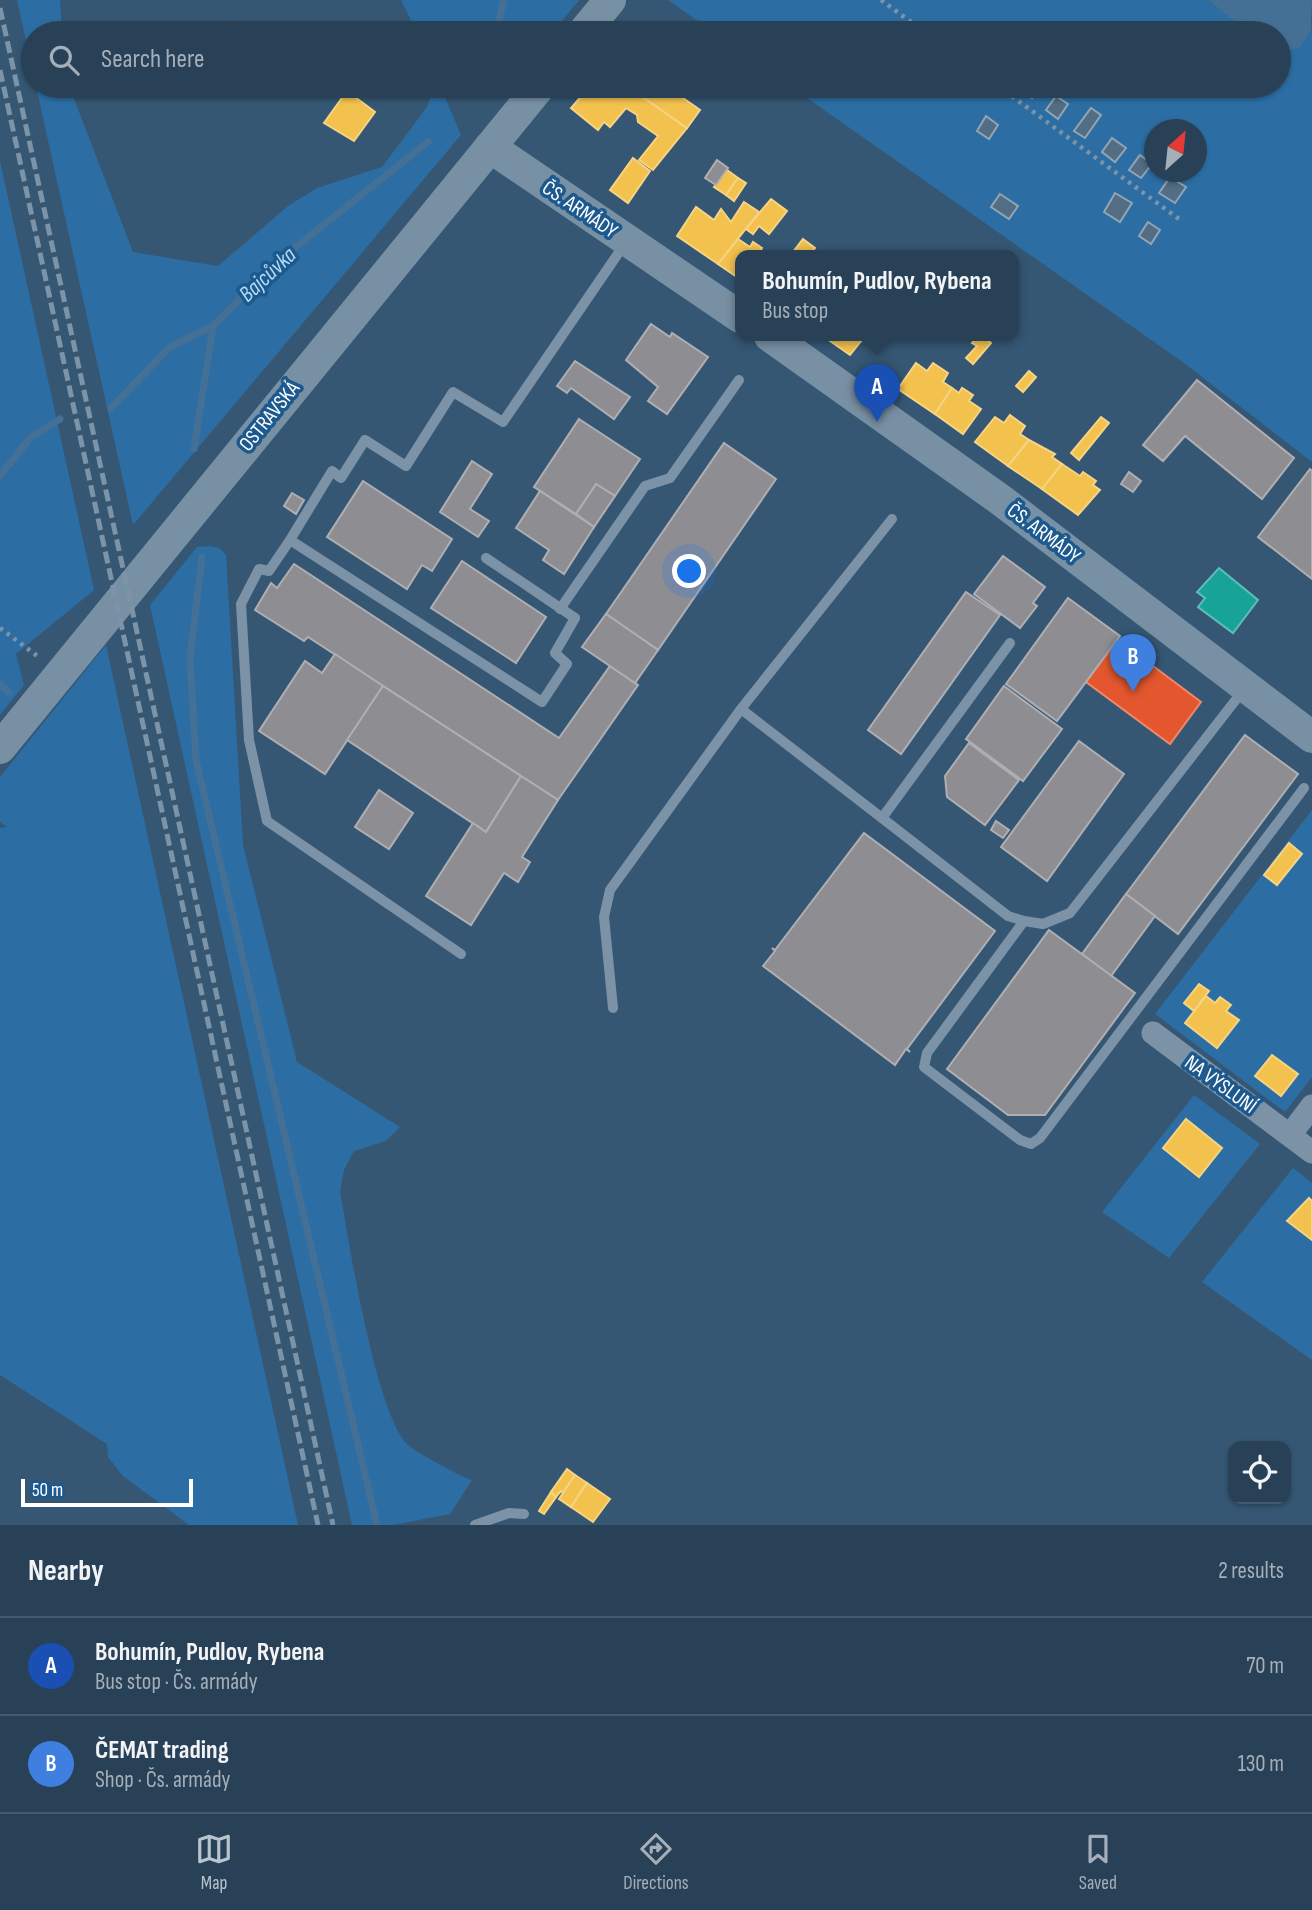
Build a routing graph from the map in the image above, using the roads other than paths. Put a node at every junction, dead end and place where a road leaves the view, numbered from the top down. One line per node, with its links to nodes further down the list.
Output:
1 (610, 0): 2 (main road)
2 (593, 21)
3 (530, 98): 4 (main road, OSTRAVSKÁ)
4 (490, 147): 5 (main road, ČS. ARMÁDY); 17 (main road, OSTRAVSKÁ)
5 (627, 240): 6 (main road, ČS. ARMÁDY); 10 (lane)
6 (735, 314)
7 (776, 341): 14 (main road, ČS. ARMÁDY)
8 (739, 380): 12 (lane)
9 (892, 519): 15 (lane)
10 (290, 540): 12 (lane); 21 (lane)
11 (486, 558): 12 (lane)
12 (560, 609)
13 (1010, 643): 19 (lane)
14 (1246, 686): 16 (main road, ČS. ARMÁDY); 20 (lane)
15 (741, 709): 19 (lane); 22 (lane)
16 (1312, 736)
17 (0, 748)
18 (1304, 788): 20 (lane)
19 (881, 818): 20 (lane)
20 (1024, 922)
21 (461, 954)
22 (612, 1008)
23 (1153, 1033): 25 (street, NA VÝSLUNÍ)
24 (1312, 1106): 25 (street)
25 (1290, 1135): 26 (street, NA VÝSLUNÍ)
26 (1312, 1152)
27 (524, 1514): 28 (lane)
28 (475, 1525)

